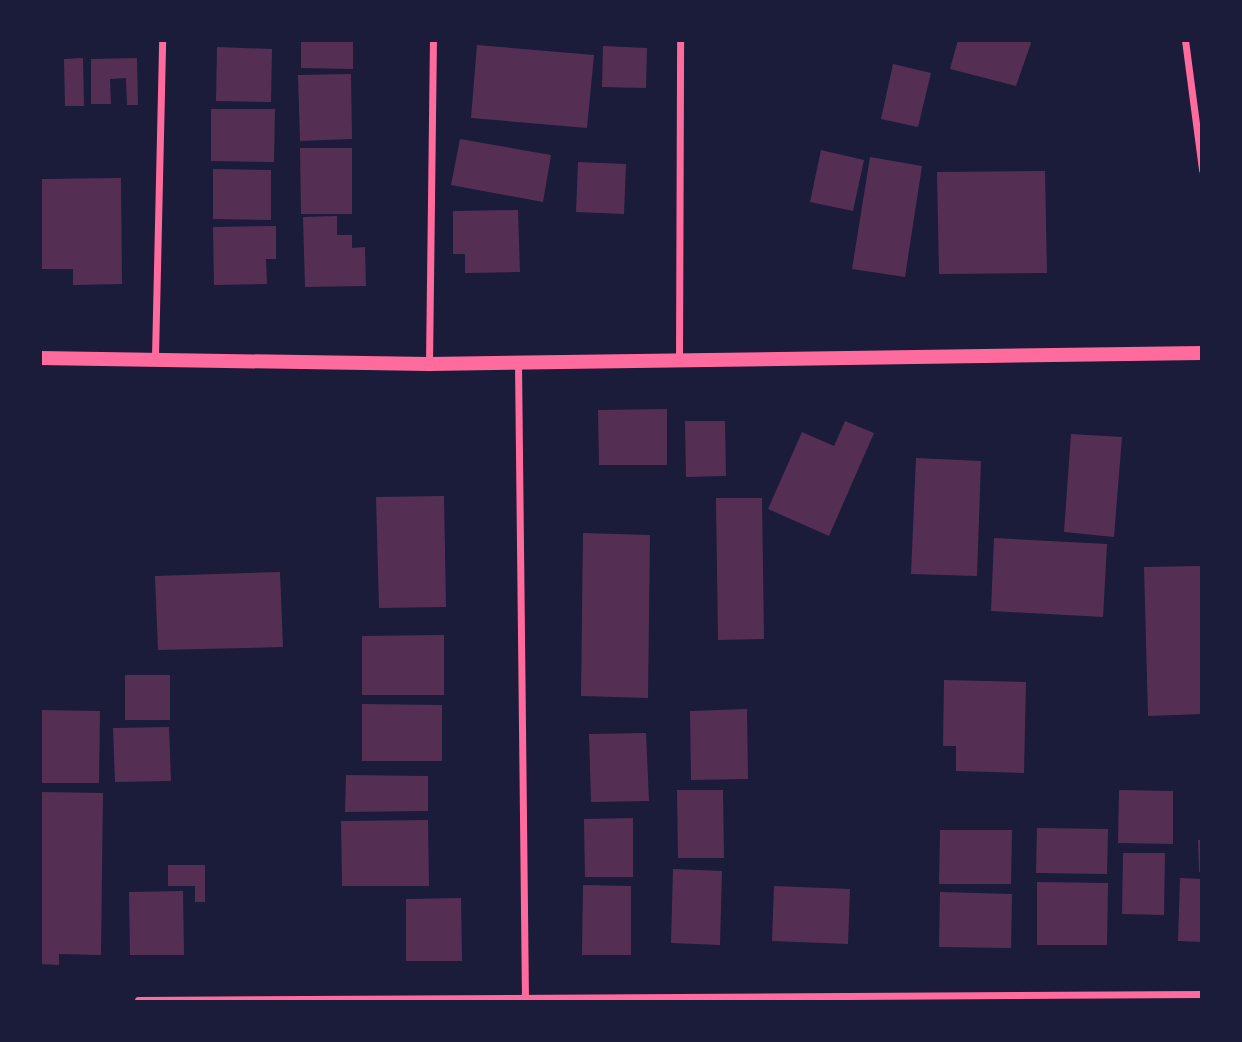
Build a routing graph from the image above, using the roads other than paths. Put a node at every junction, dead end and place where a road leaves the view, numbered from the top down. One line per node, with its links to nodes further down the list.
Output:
1 (162, 40): 7 (street)
2 (433, 40): 11 (street)
3 (680, 40): 9 (street)
4 (1185, 40): 5 (street)
5 (1202, 170)
6 (1202, 353): 9 (main road)
7 (155, 356): 8 (main road); 11 (main road)
8 (40, 358)
9 (679, 361): 10 (main road)
10 (518, 363): 11 (main road); 15 (street)
11 (429, 364)
12 (1202, 994): 13 (street)
13 (1133, 998): 15 (street)
14 (138, 1000): 15 (street)
15 (525, 1000)

